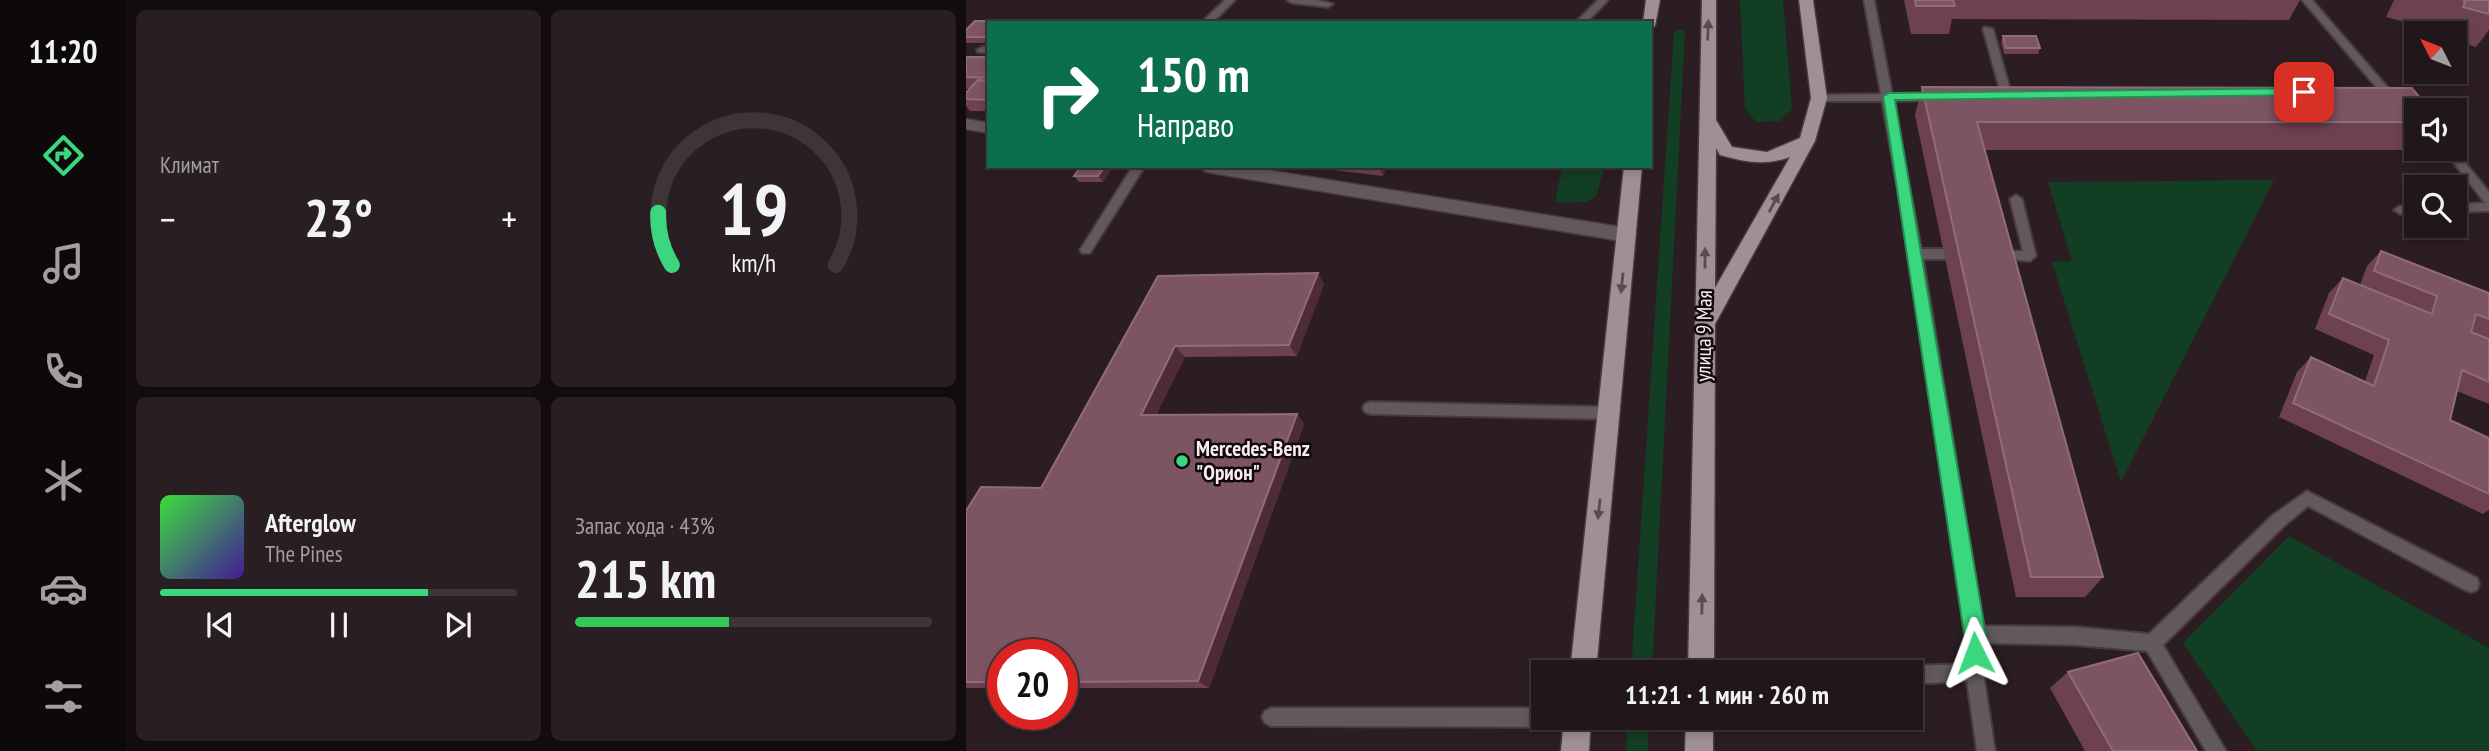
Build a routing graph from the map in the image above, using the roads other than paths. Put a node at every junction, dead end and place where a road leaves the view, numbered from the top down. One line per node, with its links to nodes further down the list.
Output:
1 (1230, 0): 10 (lane)
2 (1292, 0): 9 (lane)
3 (1603, 0): 11 (lane)
4 (1653, 0): 12 (main road)
5 (1709, 0): 23 (main road, улица 9 Мая, one-way to 5)
6 (1805, 0): 21 (main road)
7 (1869, 0): 16 (lane)
8 (2306, 0): 15 (lane)
9 (1328, 4)
10 (1208, 21)
11 (1582, 21)
12 (1650, 21)
13 (1987, 29): 19 (lane)
14 (2358, 91): 15 (lane)
15 (2385, 91): 22 (lane)
16 (1889, 96): 17 (lane); 21 (lane); 39 (lane)
17 (1954, 97)
18 (1994, 97): 19 (lane)
19 (2007, 97): 20 (lane)
20 (2021, 97)
21 (1819, 98): 26 (main road)
22 (2396, 98)
23 (1706, 117): 26 (main road); 42 (main road, улица 9 Мая, one-way to 23)
24 (966, 124): 25 (street)
25 (987, 128)
26 (1807, 141): 42 (main road, one-way to 26)
27 (2458, 161): 32 (lane)
28 (1138, 168): 38 (lane)
29 (1218, 168): 37 (street)
30 (1633, 168): 37 (main road)
31 (2016, 198): 41 (lane)
32 (2489, 200)
33 (2489, 207): 34 (lane)
34 (2467, 208)
35 (2400, 210): 36 (lane)
36 (2404, 210)
37 (1628, 235): 44 (main road, one-way to 44)
38 (1086, 250)
39 (1916, 254): 40 (lane); 46 (lane)
40 (1945, 254)
41 (1996, 255)
42 (1704, 326): 49 (main road, улица 9 Мая, one-way to 42)
43 (1370, 408): 44 (lane)
44 (1609, 413): 48 (main road, one-way to 48)
45 (2471, 584): 47 (lane)
46 (1976, 635): 47 (lane); 50 (lane)
47 (2152, 643): 59 (lane)
48 (1584, 660)
49 (1701, 660)
50 (1974, 672): 51 (lane); 58 (lane)
51 (1923, 674)
52 (1271, 717): 53 (lane)
53 (1531, 717)
54 (1577, 730): 56 (main road)
55 (1700, 730): 57 (main road)
56 (1575, 751)
57 (1699, 751)
58 (1986, 751)
59 (2217, 751)

